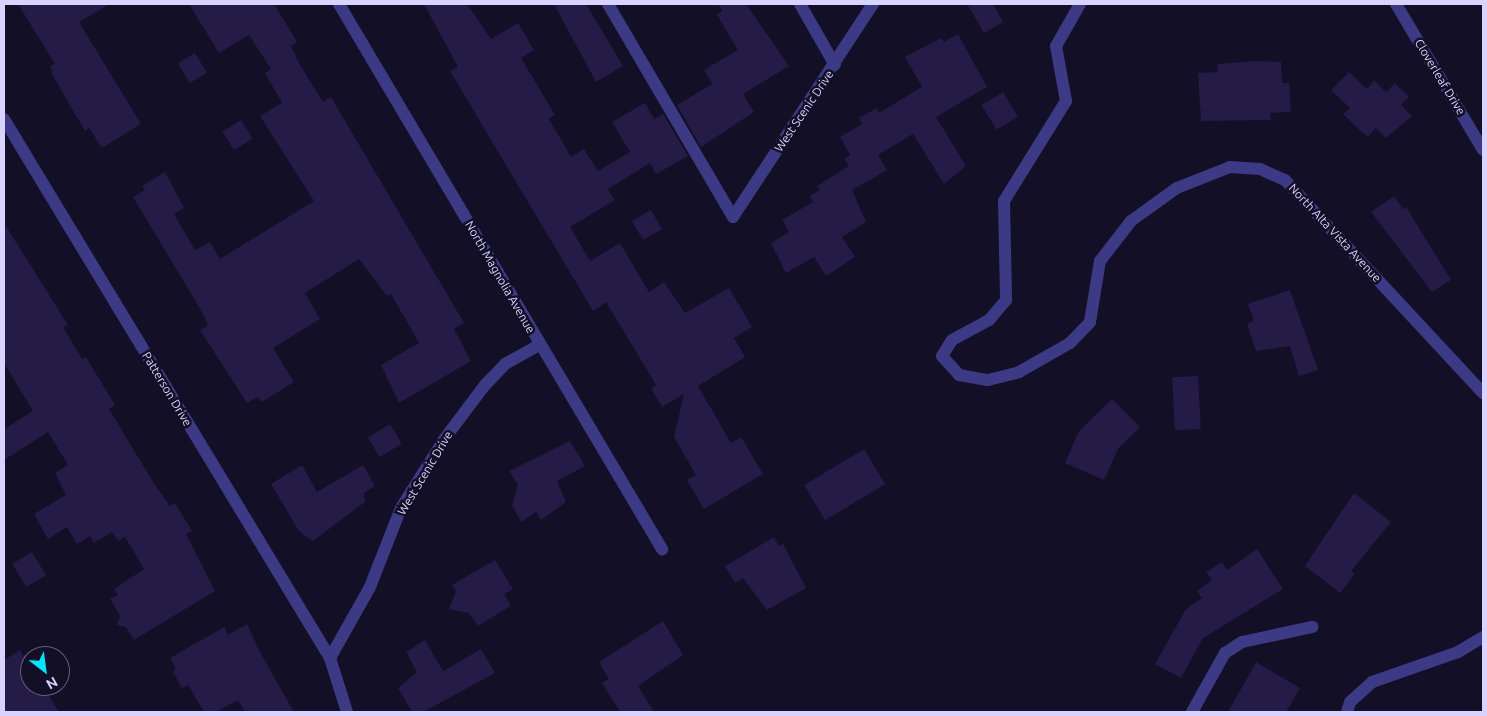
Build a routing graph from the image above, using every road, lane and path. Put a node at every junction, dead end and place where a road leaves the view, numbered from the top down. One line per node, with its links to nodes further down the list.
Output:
1 (339, 4): 10 (street, North Magnolia Avenue)
2 (608, 4): 7 (street, West Scenic Drive)
3 (800, 4): 7 (street)
4 (873, 4): 7 (street, West Scenic Drive)
5 (1080, 4): 11 (street, North Alta Vista Avenue)
6 (1396, 4): 9 (street, Cloverleaf Drive)
7 (835, 65)
8 (4, 120): 15 (street, Patterson Drive)
9 (1483, 150)
10 (539, 345): 12 (street, North Magnolia Avenue); 15 (street, West Scenic Drive)
11 (1483, 393)
12 (662, 549)
13 (1312, 627): 17 (street)
14 (1483, 637): 18 (street)
15 (330, 658): 16 (street)
16 (347, 712)
17 (1192, 712)
18 (1347, 712)

